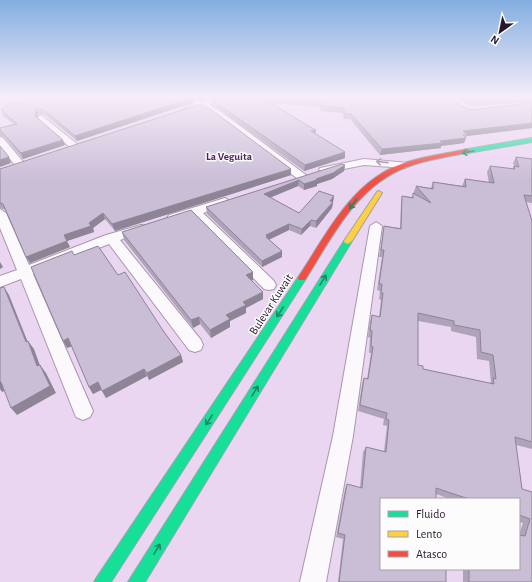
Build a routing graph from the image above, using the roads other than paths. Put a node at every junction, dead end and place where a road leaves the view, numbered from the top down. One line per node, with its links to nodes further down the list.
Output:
1 (51, 125): 7 (street)
2 (233, 125): 14 (street)
3 (0, 140): 11 (street)
4 (532, 140): 6 (main road, Bulevar Kuwait)
5 (532, 144): 6 (main road)
6 (507, 150): 8 (main road, Bulevar Kuwait); 10 (main road, Bulevar Kuwait, one-way to 10)
7 (61, 151)
8 (467, 161)
9 (358, 162): 10 (street, one-way to 9); 14 (street); 15 (street)
10 (405, 165): 15 (main road, Bulevar Kuwait)
11 (21, 166)
12 (427, 169): 13 (main road)
13 (415, 172)
14 (302, 177): 16 (street)
15 (374, 180): 28 (main road, Bulevar Kuwait, one-way to 28)
16 (287, 182)
17 (387, 185): 29 (main road, one-way to 17)
18 (236, 198): 19 (street)
19 (195, 211): 22 (street); 25 (street)
20 (0, 212): 23 (street)
21 (376, 226): 30 (street)
22 (111, 238): 23 (street); 26 (street)
23 (24, 272): 24 (street); 27 (street)
24 (0, 282)
25 (269, 285)
26 (195, 345)
27 (83, 411)
28 (102, 582)
29 (136, 582)
30 (313, 582)

